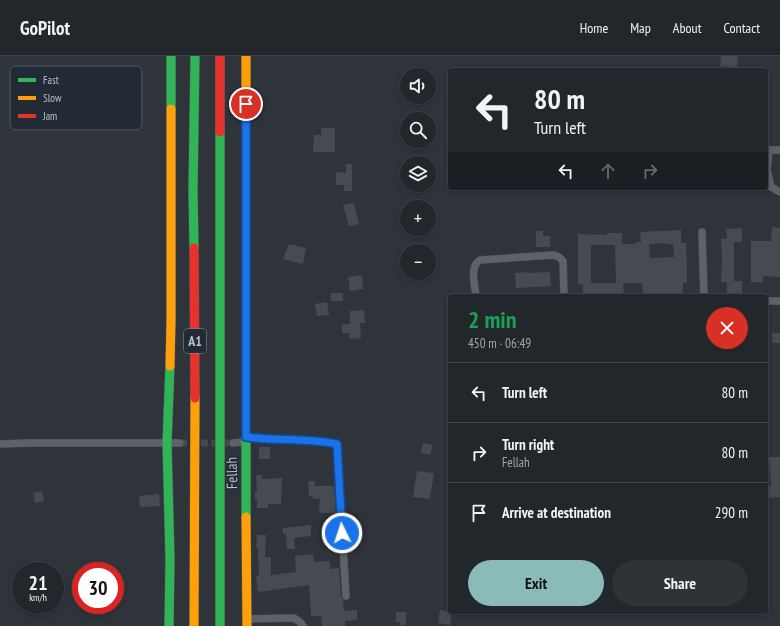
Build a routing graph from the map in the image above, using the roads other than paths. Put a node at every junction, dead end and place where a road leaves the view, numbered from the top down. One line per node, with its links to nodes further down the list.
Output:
1 (171, 56): 16 (main road)
2 (195, 56): 23 (main road, A1)
3 (220, 56): 24 (main road, A1)
4 (246, 56): 15 (main road, Fellah)
5 (780, 150): 6 (street)
6 (768, 160)
7 (768, 174): 8 (street)
8 (780, 192)
9 (702, 232): 12 (street)
10 (476, 294): 11 (street)
11 (564, 294)
12 (704, 294)
13 (768, 301): 14 (street)
14 (780, 301)
15 (246, 440): 18 (street); 20 (street); 21 (main road, Fellah)
16 (167, 443): 17 (street); 19 (street); 22 (main road)
17 (180, 443)
18 (233, 443)
19 (0, 444)
20 (346, 596)
21 (247, 623): 25 (street)
22 (169, 626)
23 (194, 626)
24 (220, 626)
25 (303, 626)

